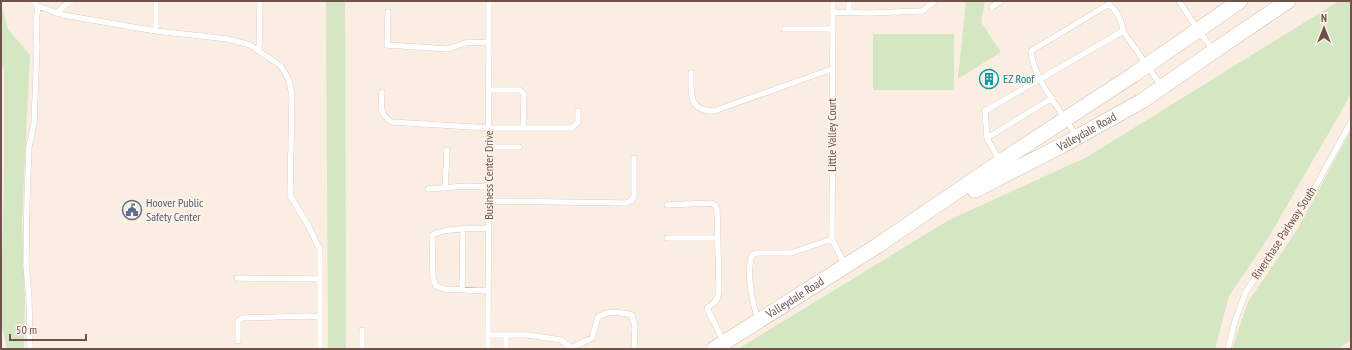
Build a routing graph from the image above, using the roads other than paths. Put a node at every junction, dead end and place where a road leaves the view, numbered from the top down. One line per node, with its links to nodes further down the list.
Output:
1 (33, 1): 14 (lane)
2 (72, 1): 18 (lane)
3 (156, 1): 24 (lane)
4 (260, 1): 26 (lane)
5 (489, 1): 25 (lane, Business Center Drive)
6 (832, 1): 17 (lane, Little Valley Court)
7 (849, 1): 19 (lane)
8 (934, 1): 19 (lane)
9 (1001, 1): 15 (lane)
10 (1179, 1): 23 (lane)
11 (1240, 1): 23 (main road, Valleydale Road)
12 (1288, 1): 27 (main road, Valleydale Road)
13 (1108, 2): 22 (lane); 31 (lane)
14 (38, 6): 18 (lane); 71 (lane)
15 (992, 7)
16 (388, 12): 25 (lane)
17 (832, 12): 19 (lane); 21 (lane, Little Valley Court)
18 (58, 13): 24 (lane)
19 (850, 13)
20 (784, 29): 21 (lane)
21 (832, 29): 29 (lane, Little Valley Court)
22 (1123, 30): 28 (lane); 31 (lane)
23 (1198, 30): 27 (lane); 28 (main road, Valleydale Road)
24 (156, 31): 26 (lane)
25 (489, 42): 33 (lane, Business Center Drive)
26 (259, 51): 60 (lane)
27 (1214, 51): 32 (main road, Valleydale Road)
28 (1148, 65): 32 (lane); 37 (main road, Valleydale Road)
29 (832, 69): 30 (lane); 57 (lane, Little Valley Court)
30 (691, 73)
31 (1039, 79): 35 (lane); 42 (lane)
32 (1162, 87): 41 (main road, Valleydale Road)
33 (489, 90): 39 (lane, Business Center Drive); 40 (lane)
34 (382, 92): 39 (lane)
35 (1052, 98): 37 (lane); 42 (lane)
36 (578, 111): 40 (lane)
37 (1067, 119): 41 (lane); 47 (main road, Valleydale Road)
38 (1351, 122): 77 (lane, Riverchase Parkway South)
39 (489, 128): 40 (lane); 43 (lane, Business Center Drive)
40 (523, 128)
41 (1077, 137): 47 (main road, Valleydale Road)
42 (987, 138): 47 (lane)
43 (489, 147): 44 (lane); 48 (lane, Business Center Drive)
44 (519, 147)
45 (447, 150): 49 (lane)
46 (634, 158): 51 (lane)
47 (1003, 168): 58 (main road, Valleydale Road)
48 (489, 187): 49 (lane); 51 (lane, Business Center Drive)
49 (445, 188): 50 (lane)
50 (428, 189)
51 (489, 201): 53 (lane, Business Center Drive)
52 (667, 205): 56 (lane)
53 (488, 228): 54 (lane); 62 (lane, Business Center Drive)
54 (463, 229): 61 (lane); 61 (lane)
55 (667, 238): 56 (lane)
56 (717, 238): 69 (lane)
57 (832, 239): 58 (lane, Little Valley Court); 64 (lane)
58 (846, 266): 64 (main road, Valleydale Road)
59 (237, 278): 60 (lane)
60 (320, 279): 63 (lane)
61 (462, 290): 62 (lane)
62 (488, 291): 67 (lane, Business Center Drive)
63 (320, 317): 68 (lane); 72 (lane)
64 (758, 321): 69 (main road, Valleydale Road)
65 (362, 330): 73 (lane)
66 (506, 335): 67 (lane); 70 (lane); 75 (lane)
67 (488, 336): 74 (lane, Business Center Drive)
68 (238, 341)
69 (719, 346)
70 (571, 348): 76 (lane)
71 (30, 349)
72 (320, 349)
73 (362, 349)
74 (488, 349)
75 (506, 349)
76 (634, 349)
77 (1228, 349)

